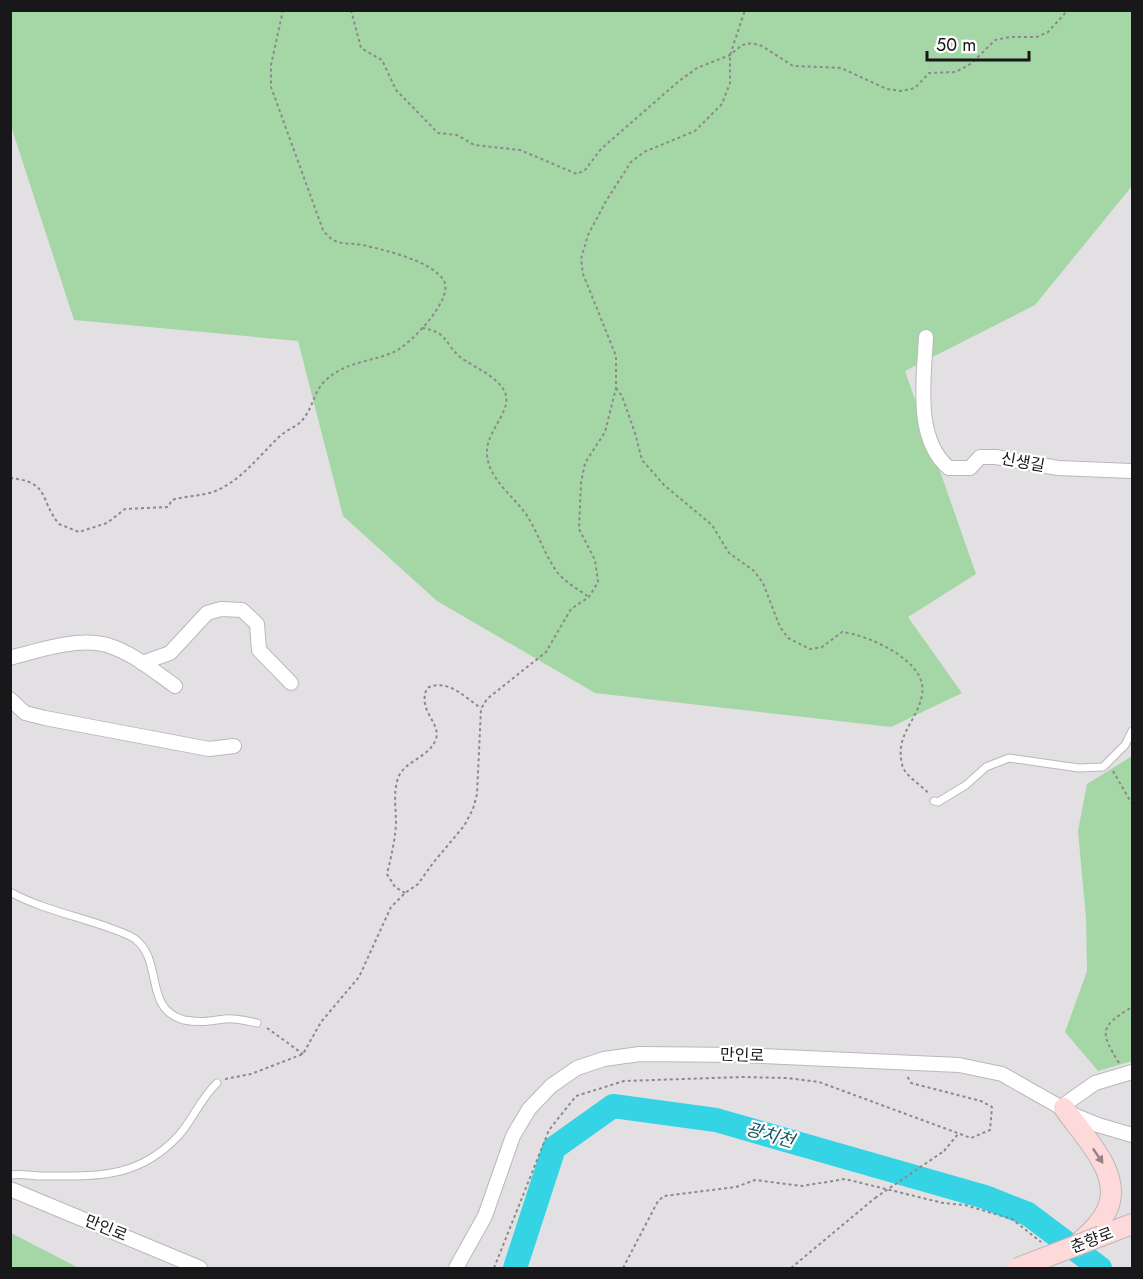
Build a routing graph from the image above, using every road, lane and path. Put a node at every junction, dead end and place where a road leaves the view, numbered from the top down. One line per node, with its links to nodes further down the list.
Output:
1 (283, 10): 6 (path)
2 (351, 10): 5 (path)
3 (745, 10): 5 (path)
4 (1068, 10): 5 (path)
5 (730, 55): 8 (path)
6 (422, 328): 10 (path); 11 (path)
7 (926, 337): 9 (street, 신생길)
8 (616, 388): 11 (path); 21 (path)
9 (1132, 471)
10 (10, 478)
11 (589, 597): 17 (path)
12 (10, 658): 13 (street)
13 (142, 663): 14 (street); 15 (street)
14 (291, 683)
15 (175, 686)
16 (10, 699): 19 (street)
17 (481, 708): 24 (path); 24 (path)
18 (1132, 731): 20 (lane)
19 (234, 746)
20 (1107, 764): 21 (lane); 22 (path)
21 (934, 801)
22 (1132, 804)
23 (10, 892): 26 (lane)
24 (405, 893): 27 (path)
25 (1132, 1007): 29 (path)
26 (257, 1023): 27 (path)
27 (303, 1054): 30 (path)
28 (900, 1063): 31 (street, 만인로); 32 (path); 40 (street, 만인로)
29 (1129, 1073): 31 (street)
30 (217, 1083): 34 (lane)
31 (1062, 1107): 33 (street, 만인로); 38 (street, one-way to 38)
32 (958, 1134): 41 (path); 43 (path, bridge)
33 (1132, 1135)
34 (10, 1175)
35 (10, 1189): 39 (street, 만인로)
36 (1132, 1224): 38 (street, 춘향로, bridge)
37 (1042, 1242): 42 (path)
38 (1076, 1246): 44 (street, 춘향로, bridge)
39 (200, 1269)
40 (456, 1269)
41 (494, 1269)
42 (623, 1269)
43 (791, 1269)
44 (1018, 1269)

